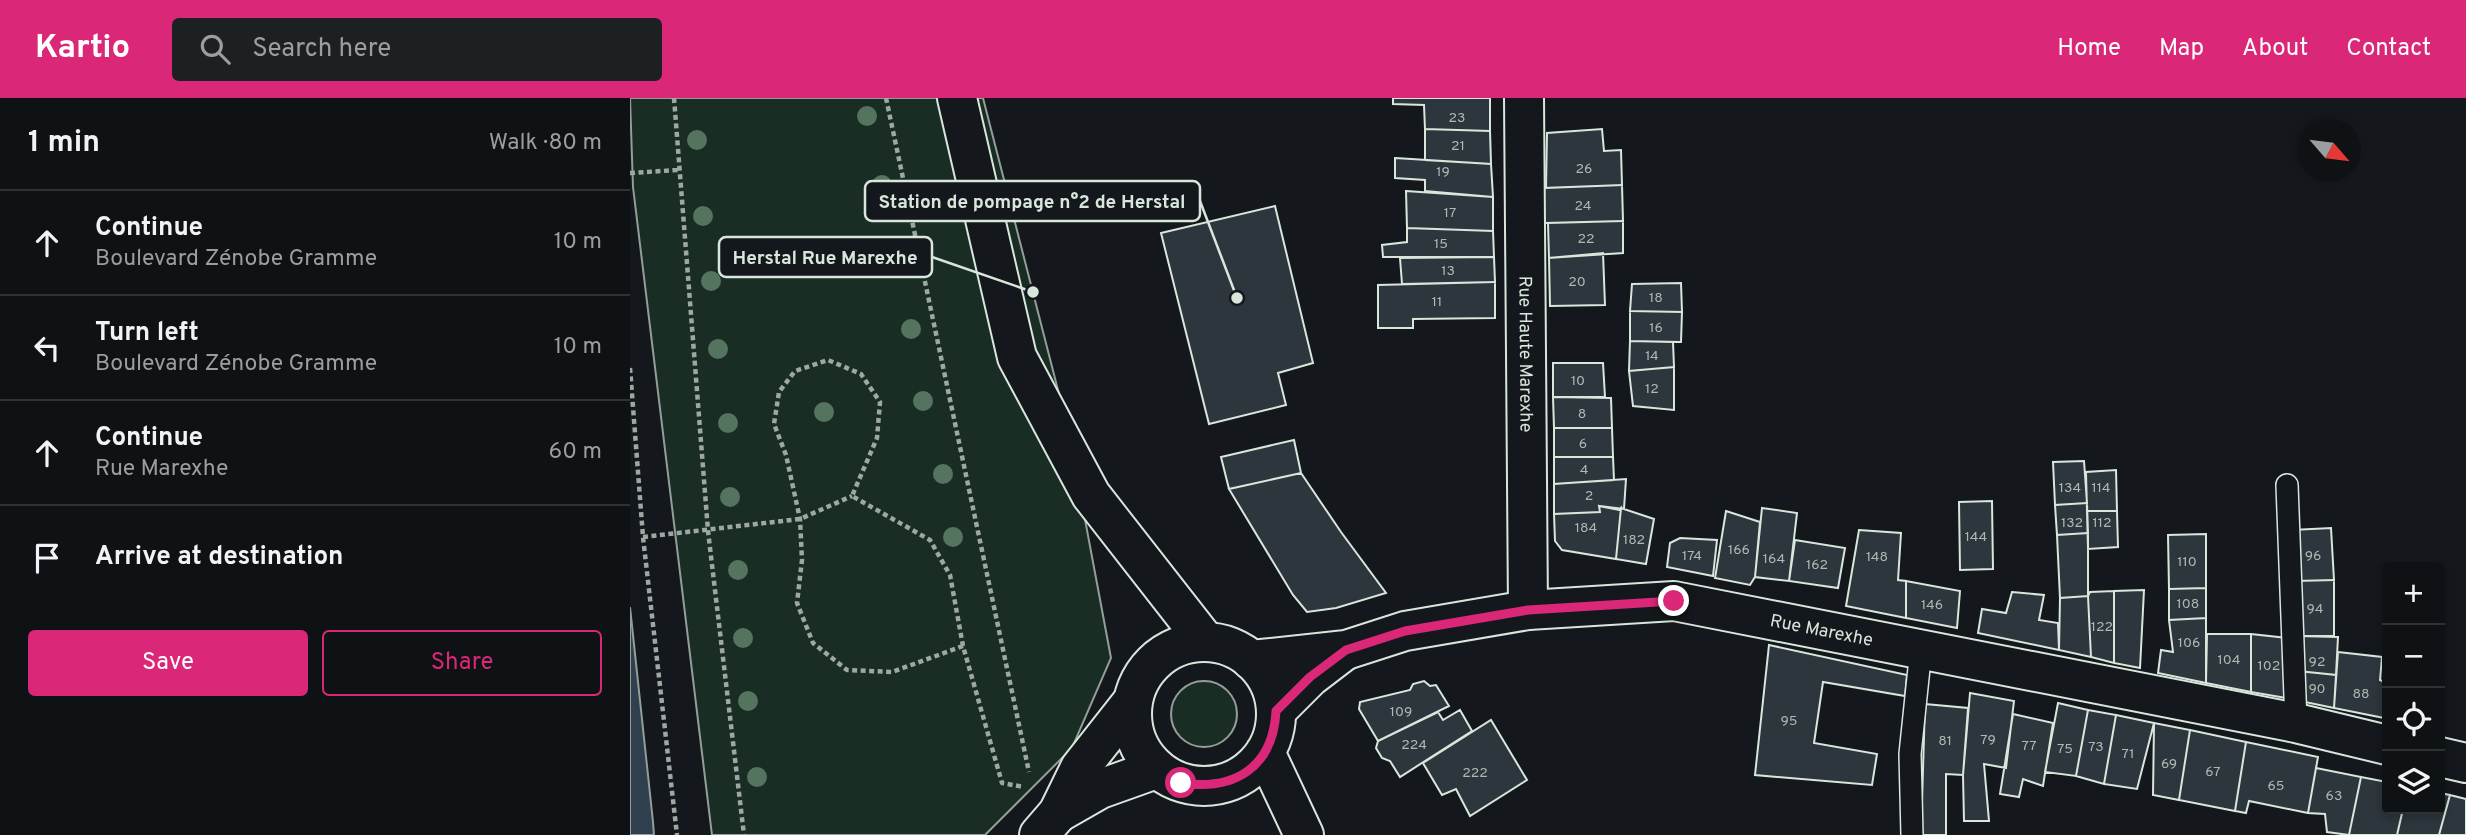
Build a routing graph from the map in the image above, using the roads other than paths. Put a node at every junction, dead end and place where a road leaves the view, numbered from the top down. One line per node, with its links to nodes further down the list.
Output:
1 (957, 98): 5 (street)
2 (1524, 98): 4 (street, Rue Haute Marexhe)
3 (2287, 485): 11 (lane)
4 (1528, 610): 6 (street, Rue Marexhe); 7 (street, Rue Marexhe)
5 (1205, 642): 8 (street); 9 (street)
6 (1921, 649): 11 (street, Rue Marexhe); 19 (lane)
7 (1346, 650): 8 (street, Rue Marexhe); 10 (street, Rue Marexhe)
8 (1251, 660): 10 (street)
9 (1132, 702): 16 (street); 17 (street)
10 (1276, 711): 13 (street)
11 (2296, 723): 12 (street, Rue Marexhe)
12 (2382, 743)
13 (1265, 752): 16 (street); 18 (street)
14 (2445, 758): 15 (street)
15 (2466, 763)
16 (1156, 769): 17 (street)
17 (1043, 812)
18 (1304, 835)
19 (1912, 835)

